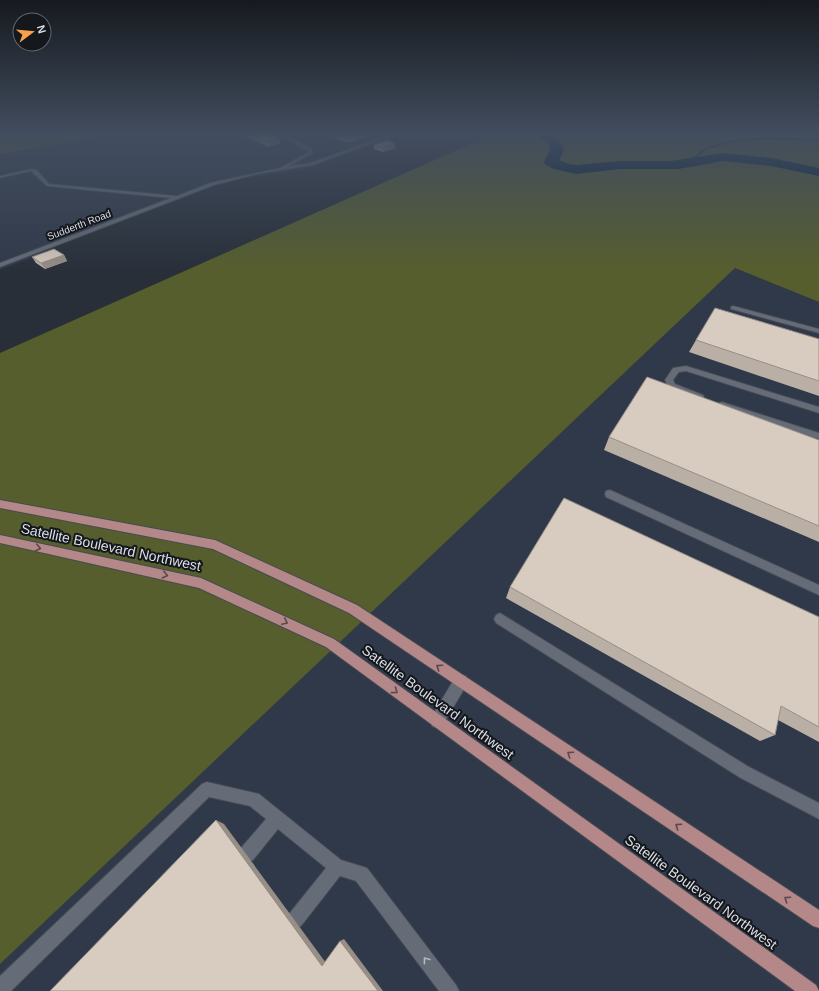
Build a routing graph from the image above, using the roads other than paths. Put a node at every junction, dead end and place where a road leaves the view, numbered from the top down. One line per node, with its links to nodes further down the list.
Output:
1 (43, 180): 3 (street)
2 (226, 180): 3 (street, Sudderth Road)
3 (178, 197): 4 (street, Sudderth Road)
4 (0, 265)
5 (733, 308): 6 (street)
6 (819, 331)
7 (819, 410): 8 (street)
8 (819, 436)
9 (610, 494): 12 (street)
10 (0, 504): 14 (main road, Satellite Boulevard Northwest, one-way to 10)
11 (0, 539): 15 (main road, Satellite Boulevard Northwest, one-way to 15)
12 (819, 590)
13 (500, 620): 16 (street)
14 (461, 681): 15 (street); 21 (main road, Satellite Boulevard Northwest, one-way to 14)
15 (437, 721): 24 (main road, Satellite Boulevard Northwest)
16 (819, 811)
17 (277, 818): 18 (street); 19 (street); 22 (street)
18 (246, 854)
19 (337, 867): 20 (street); 23 (street, one-way to 19)
20 (295, 920)
21 (819, 920)
22 (2, 991)
23 (450, 991)
24 (810, 991)

